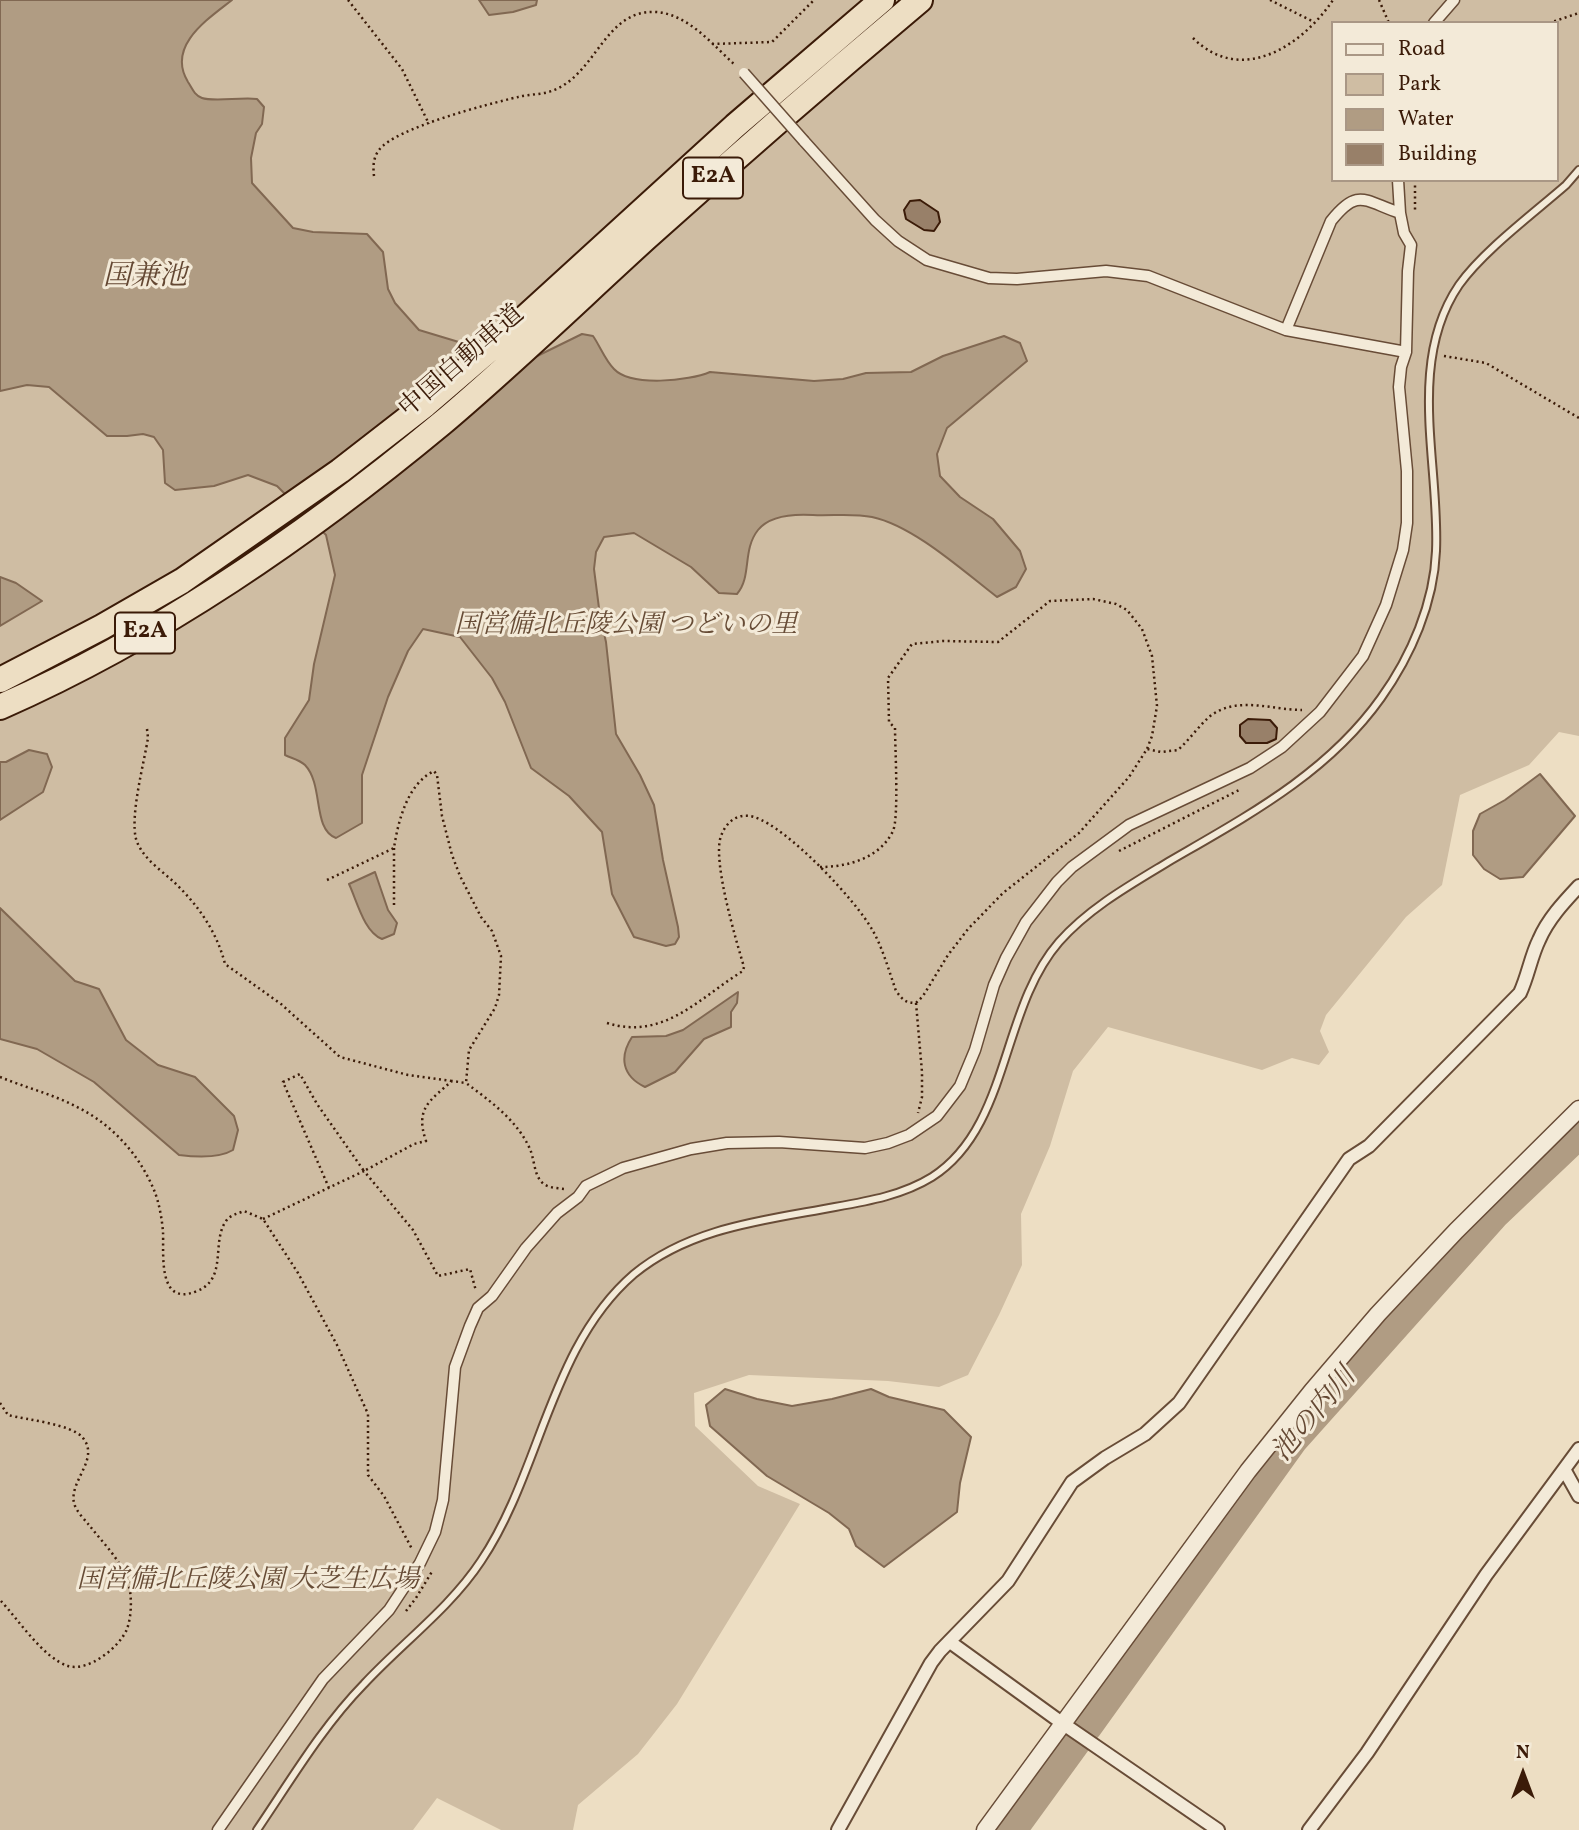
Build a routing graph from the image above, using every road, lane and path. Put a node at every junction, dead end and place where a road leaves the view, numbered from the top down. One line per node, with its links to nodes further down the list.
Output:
1 (348, 0): 17 (path)
2 (814, 0): 15 (path)
3 (881, 0): 24 (highway, 中国自動車道 / E2A)
4 (920, 0): 24 (highway, 中国自動車道 / E2A)
5 (1270, 0): 13 (path)
6 (1333, 0): 13 (path)
7 (1379, 0): 10 (path)
8 (1454, 0): 11 (street)
9 (1579, 13): 12 (path)
10 (1388, 21)
11 (1436, 21)
12 (1555, 21)
13 (1314, 22): 14 (path)
14 (1193, 38)
15 (712, 44): 16 (path); 17 (path)
16 (744, 73): 22 (street, bridge)
17 (429, 124): 19 (path)
18 (1579, 170): 25 (lane)
19 (374, 176)
20 (1398, 182): 21 (street)
21 (1399, 212): 22 (street); 23 (street)
22 (1286, 330): 23 (street)
23 (1406, 352): 29 (street)
24 (503, 353): 27 (highway, 中国自動車道 / E2A); 28 (highway, 中国自動車道 / E2A)
25 (1433, 354): 26 (path); 62 (lane)
26 (1579, 418)
27 (0, 680)
28 (0, 707)
29 (1323, 708): 31 (path); 45 (street)
30 (147, 729): 42 (path)
31 (1147, 749): 35 (path); 39 (path)
32 (1250, 784): 34 (path)
33 (394, 848): 36 (path); 38 (path); 43 (path)
34 (1118, 851)
35 (819, 867): 39 (path); 40 (path)
36 (327, 880)
37 (1579, 886): 59 (street)
38 (394, 905)
39 (916, 1003): 45 (path)
40 (607, 1023)
41 (0, 1077): 49 (path)
42 (452, 1081): 43 (path); 46 (path)
43 (466, 1083): 48 (path)
44 (1579, 1109): 60 (street)
45 (926, 1123): 48 (street)
46 (364, 1171): 47 (path); 47 (path); 50 (path)
47 (329, 1188): 49 (path)
48 (582, 1192): 50 (street)
49 (263, 1219): 55 (path)
50 (485, 1302): 55 (street)
51 (0, 1403): 57 (path)
52 (1579, 1450): 53 (street)
53 (1565, 1471): 54 (street); 66 (street)
54 (1579, 1496)
55 (420, 1563): 61 (street)
56 (436, 1564): 58 (path)
57 (0, 1600)
58 (404, 1613)
59 (950, 1642): 60 (street); 63 (street)
60 (1062, 1723): 64 (street); 65 (street)
61 (218, 1830)
62 (257, 1830)
63 (838, 1830)
64 (985, 1830)
65 (1218, 1830)
66 (1309, 1830)

